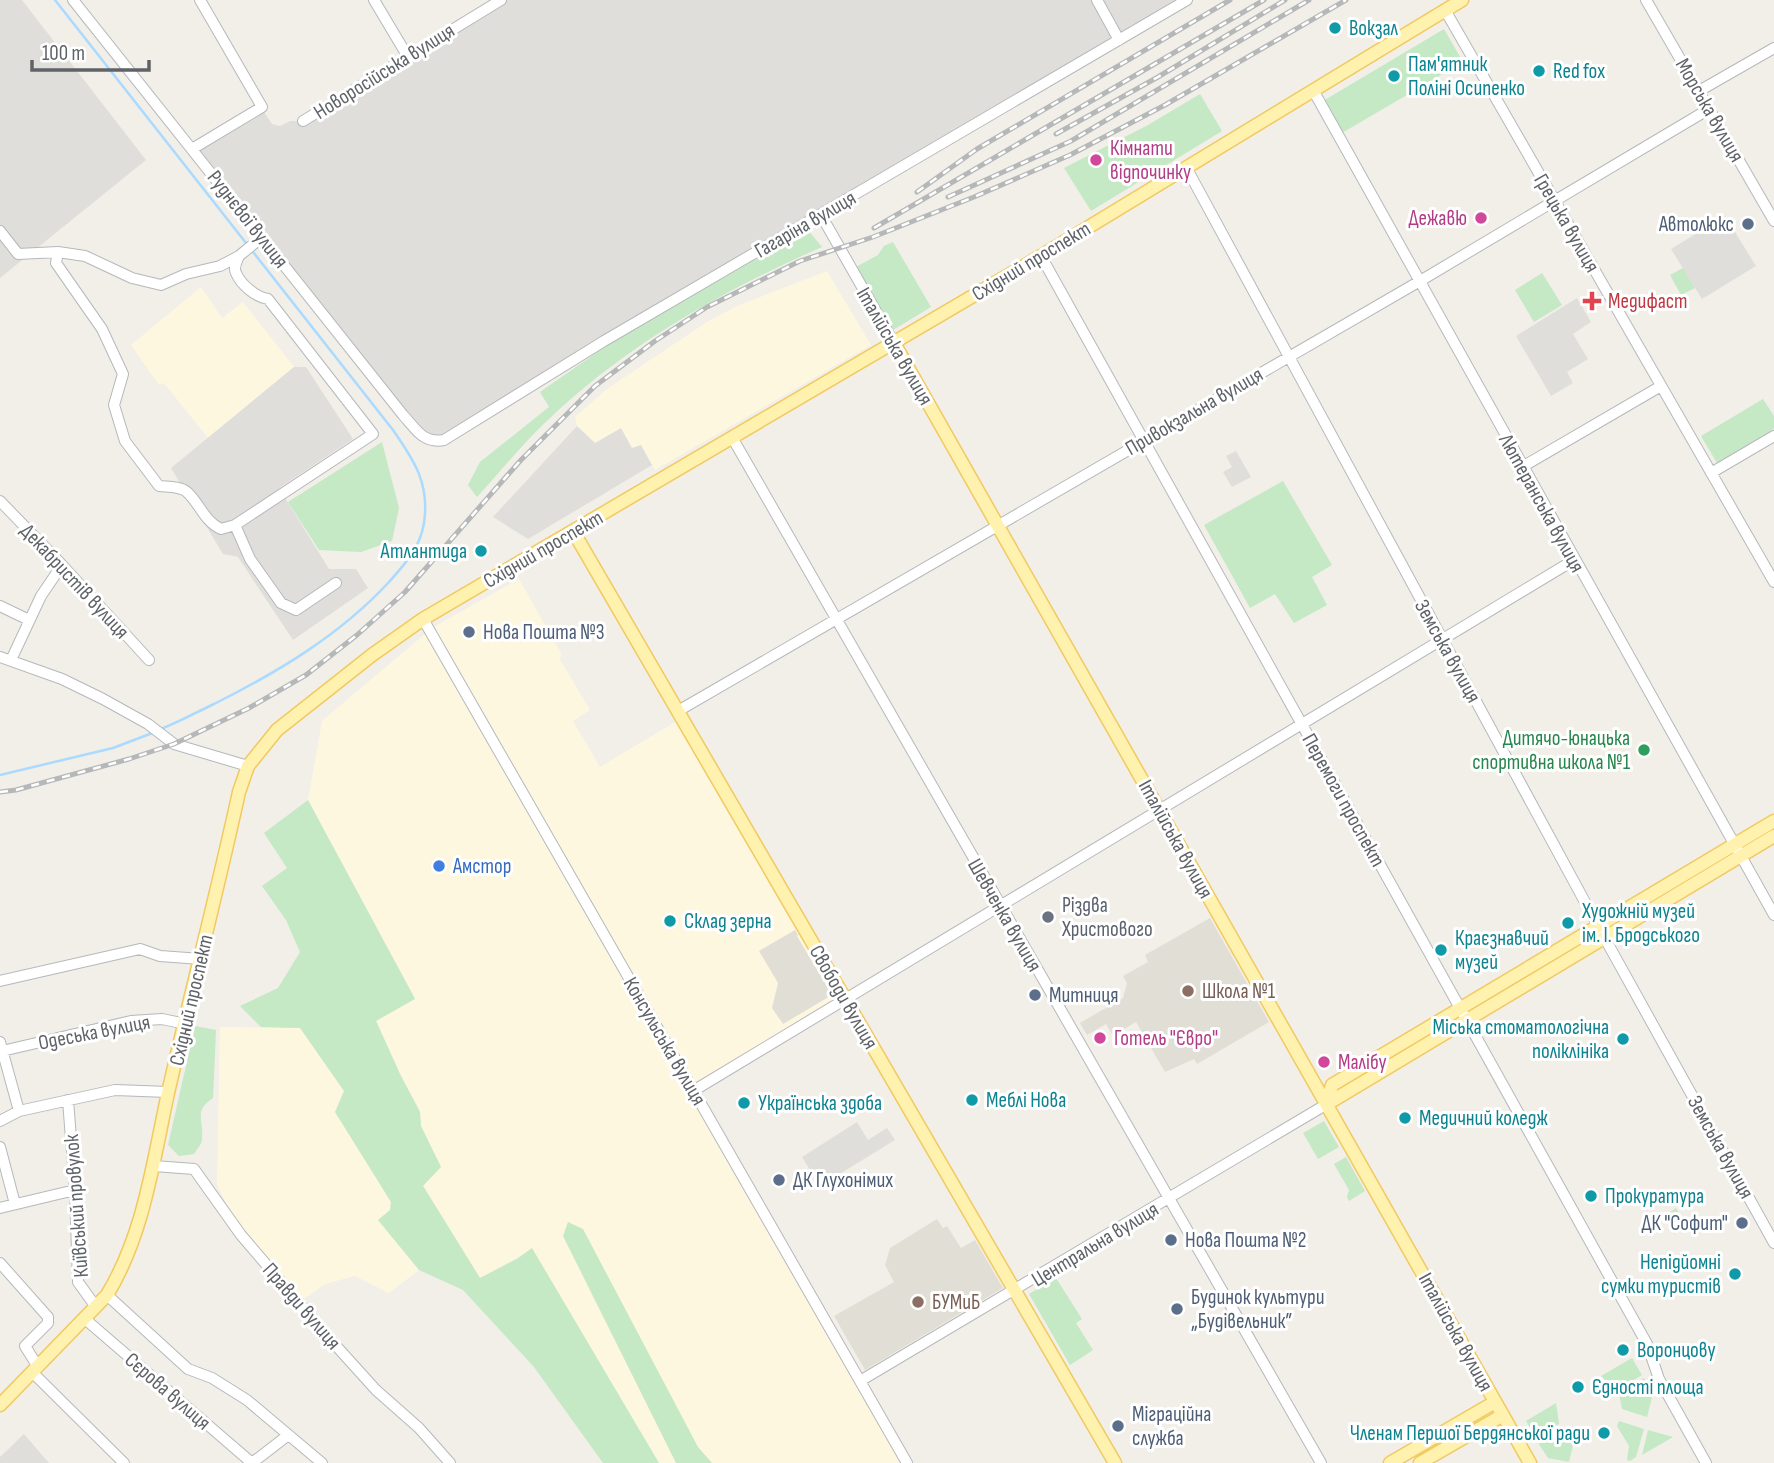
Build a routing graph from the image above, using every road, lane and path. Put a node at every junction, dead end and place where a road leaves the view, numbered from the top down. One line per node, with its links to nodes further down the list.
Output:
1 (73, 0): 18 (street, Руднєвої вулиця)
2 (200, 0): 18 (street)
3 (374, 0): 13 (street)
4 (501, 0): 9 (street, Новоросійська вулиця)
5 (1097, 0): 11 (street)
6 (1187, 0): 11 (street, Гагаріна вулиця)
7 (1462, 0): 10 (main road, Східний проспект)
8 (1646, 0): 15 (street, Морська вулиця)
9 (482, 5): 13 (street, Новоросійська вулиця)
10 (1445, 10): 14 (main road, Східний проспект); 20 (street, Грецька вулиця)
11 (1119, 40): 21 (street, Гагаріна вулиця)
12 (1774, 48): 15 (street)
13 (408, 57): 17 (street, Новоросійська вулиця)
14 (1313, 90): 19 (main road, Східний проспект); 28 (street, Лютеранська вулиця)
15 (1699, 91): 16 (street, Морська вулиця)
16 (1709, 109): 20 (street, Привокзальна вулиця); 22 (street, Морська вулиця)
17 (303, 121)
18 (192, 149): 24 (street, Руднєвої вулиця)
19 (1186, 167): 27 (main road, Східний проспект); 30 (street, Земська вулиця)
20 (1554, 201): 28 (street, Привокзальна вулиця); 31 (street, Грецька вулиця)
21 (821, 215): 29 (street, Італійська вулиця); 33 (street, Гагаріна вулиця)
22 (1774, 221)
23 (0, 231): 25 (street)
24 (262, 237): 26 (street); 33 (street, Руднєвої вулиця)
25 (58, 252): 26 (street); 40 (street)
26 (239, 256): 40 (street)
27 (1041, 256): 29 (main road, Східний проспект); 35 (street, Перемоги проспект)
28 (1420, 281): 30 (street, Привокзальна вулиця); 36 (street, Лютеранська вулиця)
29 (894, 343): 34 (main road, Східний проспект); 39 (main road, Італійська вулиця)
30 (1289, 357): 35 (street, Привокзальна вулиця); 50 (street, Земська вулиця)
31 (1661, 386): 36 (street); 37 (street, Грецька вулиця)
32 (1774, 436): 37 (street)
33 (423, 438)
34 (733, 439): 41 (main road, Східний проспект); 47 (street, Шевченка вулиця)
35 (1144, 440): 39 (street, Привокзальна вулиця); 55 (street, Перемоги проспект)
36 (1522, 467): 42 (street, Лютеранська вулиця)
37 (1712, 473): 44 (street, Грецька вулиця)
38 (0, 502): 43 (street, Декабристів вулиця)
39 (997, 524): 47 (street, Привокзальна вулиця); 57 (main road, Італійська вулиця)
40 (235, 525): 45 (street)
41 (573, 531): 49 (main road, Східний проспект); 54 (main road, Свободи вулиця)
42 (1574, 560): 50 (street); 60 (street, Лютеранська вулиця)
43 (62, 565): 48 (street); 53 (street, Декабристів вулиця)
44 (1774, 582)
45 (336, 583)
46 (0, 606): 48 (street)
47 (835, 618): 54 (street, Привокзальна вулиця); 61 (street, Шевченка вулиця)
48 (29, 620): 52 (street)
49 (423, 620): 56 (main road, Східний проспект); 71 (street, Консульська вулиця)
50 (1443, 640): 55 (street); 63 (street, Земська вулиця)
51 (0, 657): 52 (street)
52 (11, 660): 56 (street)
53 (149, 660)
54 (678, 711): 66 (main road, Свободи вулиця)
55 (1302, 725): 57 (street); 67 (street, Перемоги проспект)
56 (248, 766): 64 (main road, Східний проспект)
57 (1160, 811): 61 (street); 74 (main road, Італійська вулиця)
58 (1774, 821): 60 (main road, Центральна вулиця)
59 (1774, 836): 60 (main road, Центральна вулиця)
60 (1738, 850): 62 (street, Лютеранська вулиця); 63 (main road, Центральна вулиця)
61 (999, 905): 66 (street); 80 (street, Шевченка вулиця)
62 (1774, 915)
63 (1601, 931): 67 (main road, Центральна вулиця); 83 (street, Земська вулиця)
64 (201, 959): 65 (street); 68 (main road, Східний проспект)
65 (0, 981)
66 (845, 1000): 71 (street); 85 (main road, Свободи вулиця)
67 (1462, 1014): 74 (main road, Центральна вулиця); 105 (street, Перемоги проспект)
68 (186, 1024): 69 (street, Одеська вулиця); 72 (main road, Східний проспект)
69 (1, 1047): 70 (street)
70 (4, 1071): 75 (street)
71 (693, 1091): 90 (street, Консульська вулиця)
72 (168, 1092): 73 (street); 78 (main road, Східний проспект)
73 (68, 1100): 75 (street); 79 (street, Київський провулок)
74 (1327, 1104): 80 (street, Центральна вулиця); 91 (main road, Італійська вулиця)
75 (19, 1111): 76 (street)
76 (0, 1121)
77 (0, 1147): 81 (street)
78 (154, 1166): 86 (main road, Східний проспект); 98 (street, Правди вулиця)
79 (75, 1189): 81 (street); 87 (street, Київський провулок)
80 (1169, 1200): 85 (street, Центральна вулиця); 101 (street, Шевченка вулиця)
81 (15, 1204): 82 (street)
82 (0, 1208)
83 (1774, 1243)
84 (0, 1263): 89 (street)
85 (1016, 1290): 90 (street, Центральна вулиця); 100 (main road, Свободи вулиця)
86 (107, 1296): 87 (main road, Східний проспект); 94 (street)
87 (96, 1307): 88 (main road, Східний проспект)
88 (85, 1319): 89 (main road, Східний проспект); 96 (street, Сєрова вулиця)
89 (35, 1370): 92 (main road, Східний проспект); 95 (street)
90 (860, 1381): 99 (street, Консульська вулиця)
91 (1495, 1402): 93 (main road, Італійська вулиця); 102 (main road)
92 (0, 1405)
93 (1503, 1415): 103 (main road); 104 (main road, Італійська вулиця)
94 (288, 1436): 96 (street); 97 (street)
95 (124, 1463)
96 (252, 1463)
97 (322, 1463)
98 (450, 1463)
99 (907, 1463)
100 (1115, 1463)
101 (1321, 1463)
102 (1390, 1463)
103 (1420, 1463)
104 (1530, 1463)
105 (1706, 1463)

